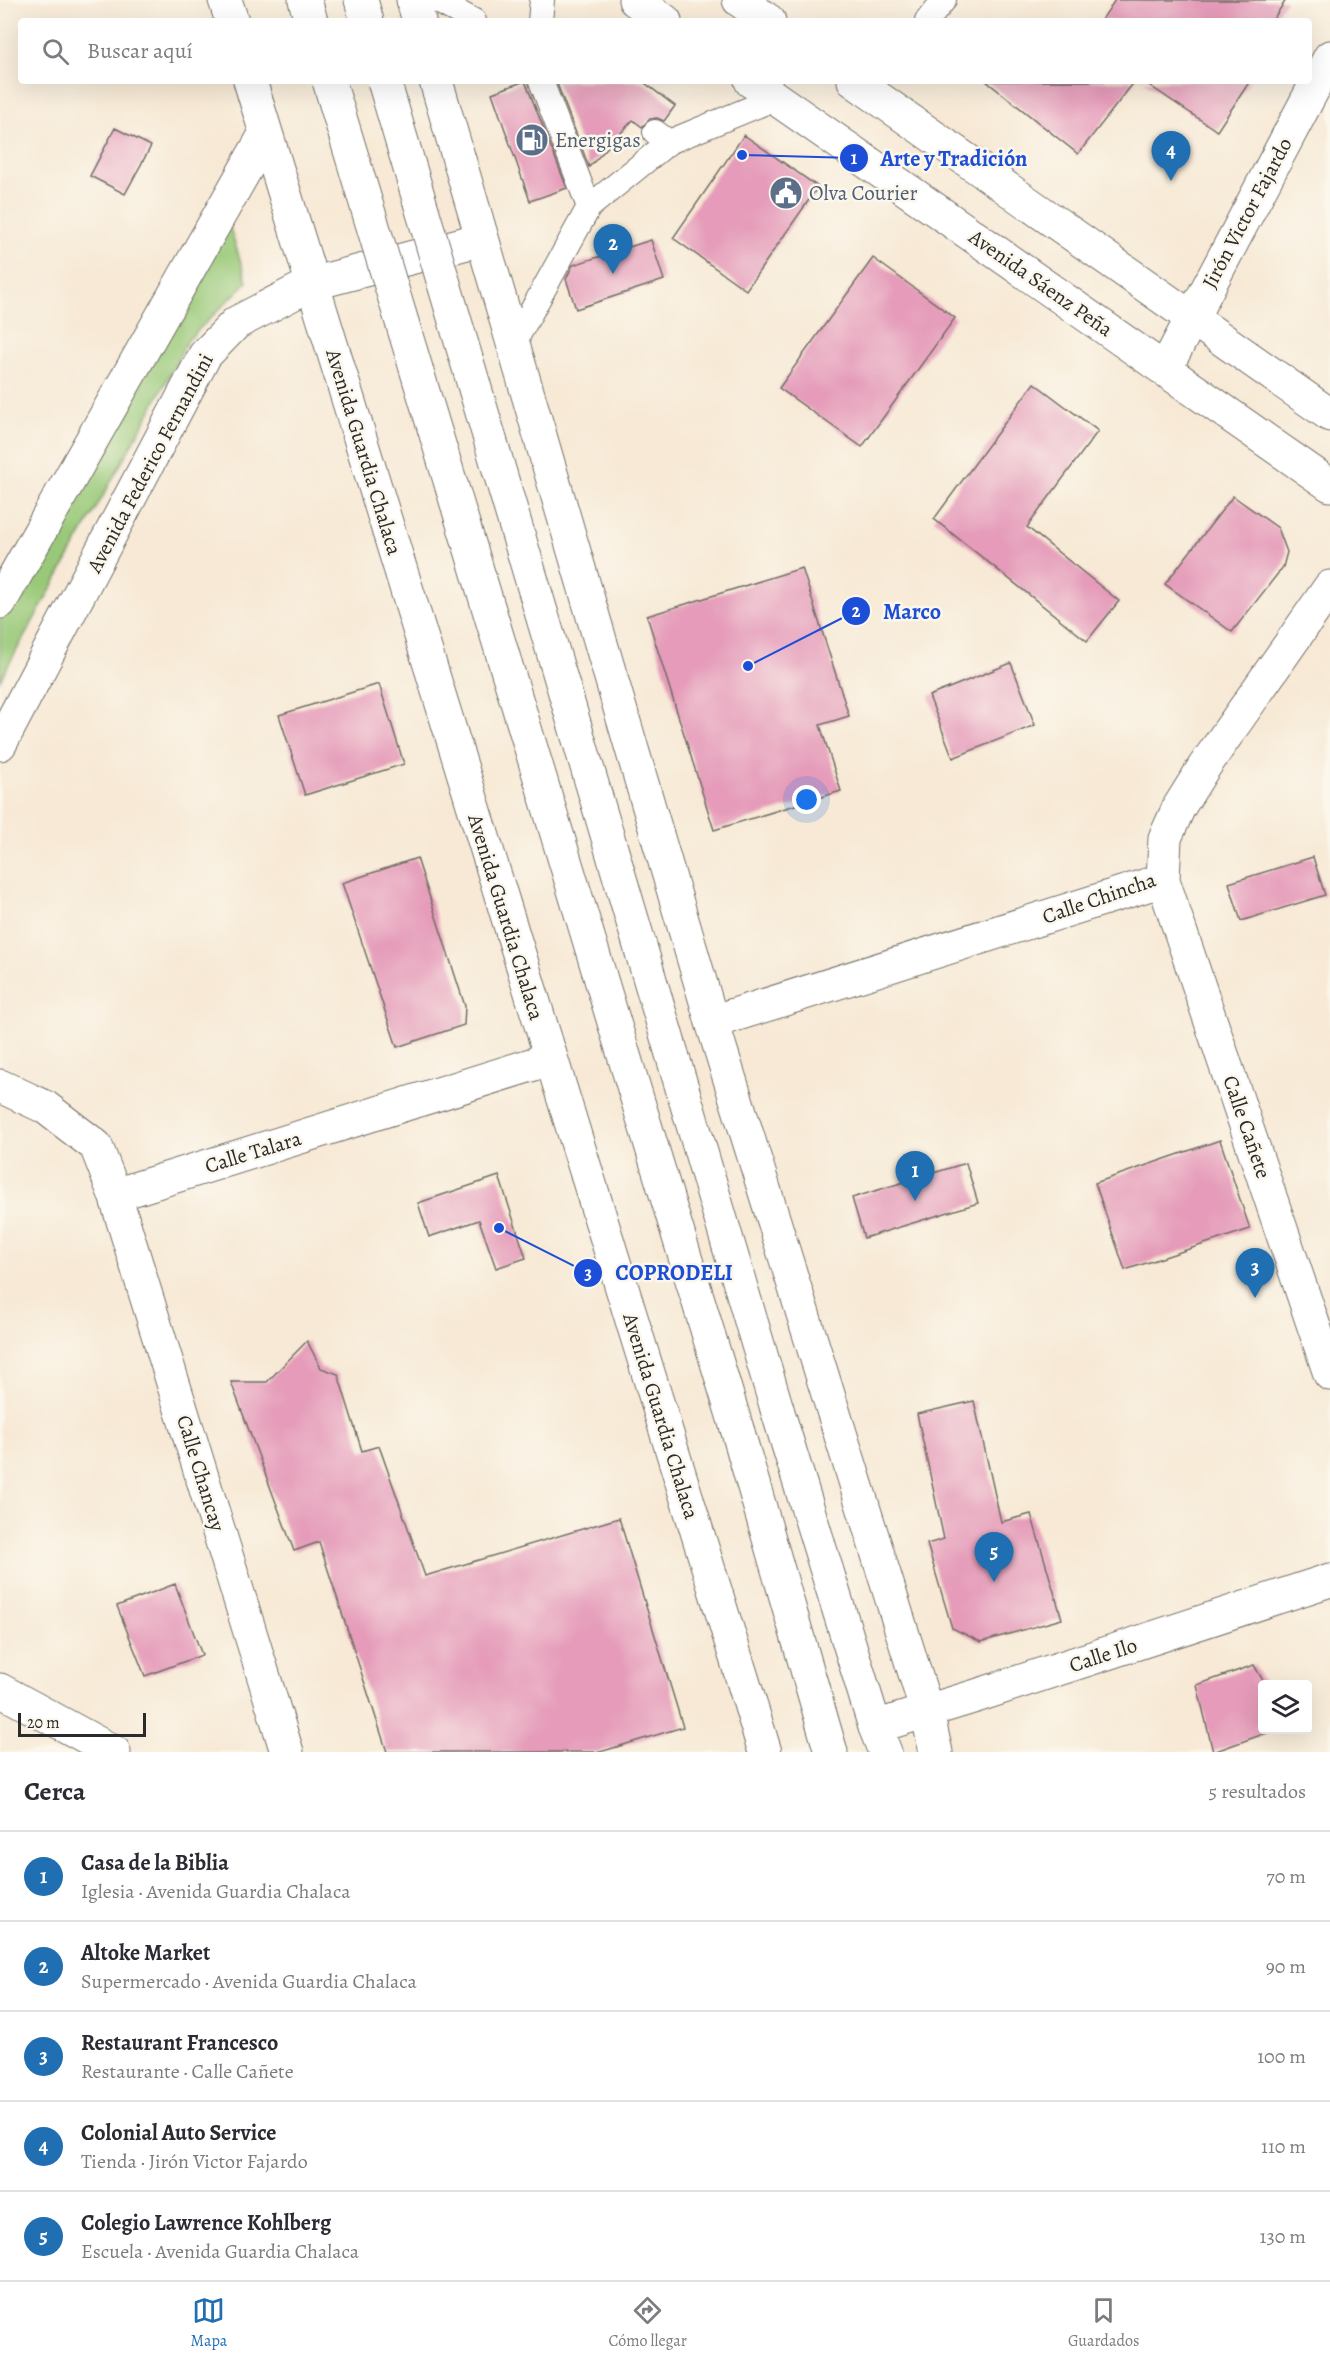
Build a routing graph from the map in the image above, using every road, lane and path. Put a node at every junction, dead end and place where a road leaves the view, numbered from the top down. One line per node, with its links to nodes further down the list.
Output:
1 (225, 0): 10 (street)
2 (305, 0): 11 (street)
3 (362, 0): 12 (street)
4 (413, 0): 13 (street)
5 (436, 0): 14 (lane)
6 (542, 0): 15 (lane)
7 (635, 0): 16 (street)
8 (739, 0): 17 (street)
9 (944, 0): 18 (lane)
10 (231, 18)
11 (310, 18)
12 (366, 18)
13 (418, 18)
14 (469, 18)
15 (540, 18)
16 (661, 18)
17 (765, 18)
18 (929, 18)
19 (1330, 57): 31 (street, Jirón Victor Fajardo)
20 (251, 84): 27 (street, Avenida Guardia Chalaca)
21 (330, 84): 52 (street, bridge)
22 (385, 84): 48 (street, bridge)
23 (437, 84): 29 (street)
24 (542, 84): 28 (lane)
25 (869, 85): 31 (street)
26 (764, 89): 28 (lane); 33 (street, Avenida Sáenz Peña)
27 (266, 133): 30 (street, Avenida Guardia Chalaca); 37 (street)
28 (589, 207): 32 (lane)
29 (482, 239): 30 (street, Avenida Federico Fernandini); 32 (street)
30 (311, 284): 38 (street, Avenida Federico Fernandini); 41 (street, Avenida Guardia Chalaca)
31 (1191, 319): 33 (street, Jirón Victor Fajardo); 34 (street)
32 (514, 343): 40 (street)
33 (1165, 369): 35 (street, Avenida Sáenz Peña)
34 (1330, 415)
35 (1330, 485)
36 (1330, 587): 39 (street, Calle Chincha)
37 (0, 602)
38 (0, 744)
39 (1163, 880): 40 (street, Calle Chincha); 44 (street, Calle Cañete)
40 (712, 1022): 47 (street)
41 (550, 1059): 43 (street, Calle Talara); 51 (street, Avenida Guardia Chalaca)
42 (0, 1086): 43 (street)
43 (115, 1195): 50 (street, Calle Chancay)
44 (1330, 1374)
45 (1330, 1580): 47 (street, Calle Ilo)
46 (0, 1690): 49 (street)
47 (927, 1712): 48 (street, Calle Ilo); 53 (street)
48 (880, 1739)
49 (108, 1751)
50 (287, 1752)
51 (765, 1752)
52 (831, 1752)
53 (936, 1752)

